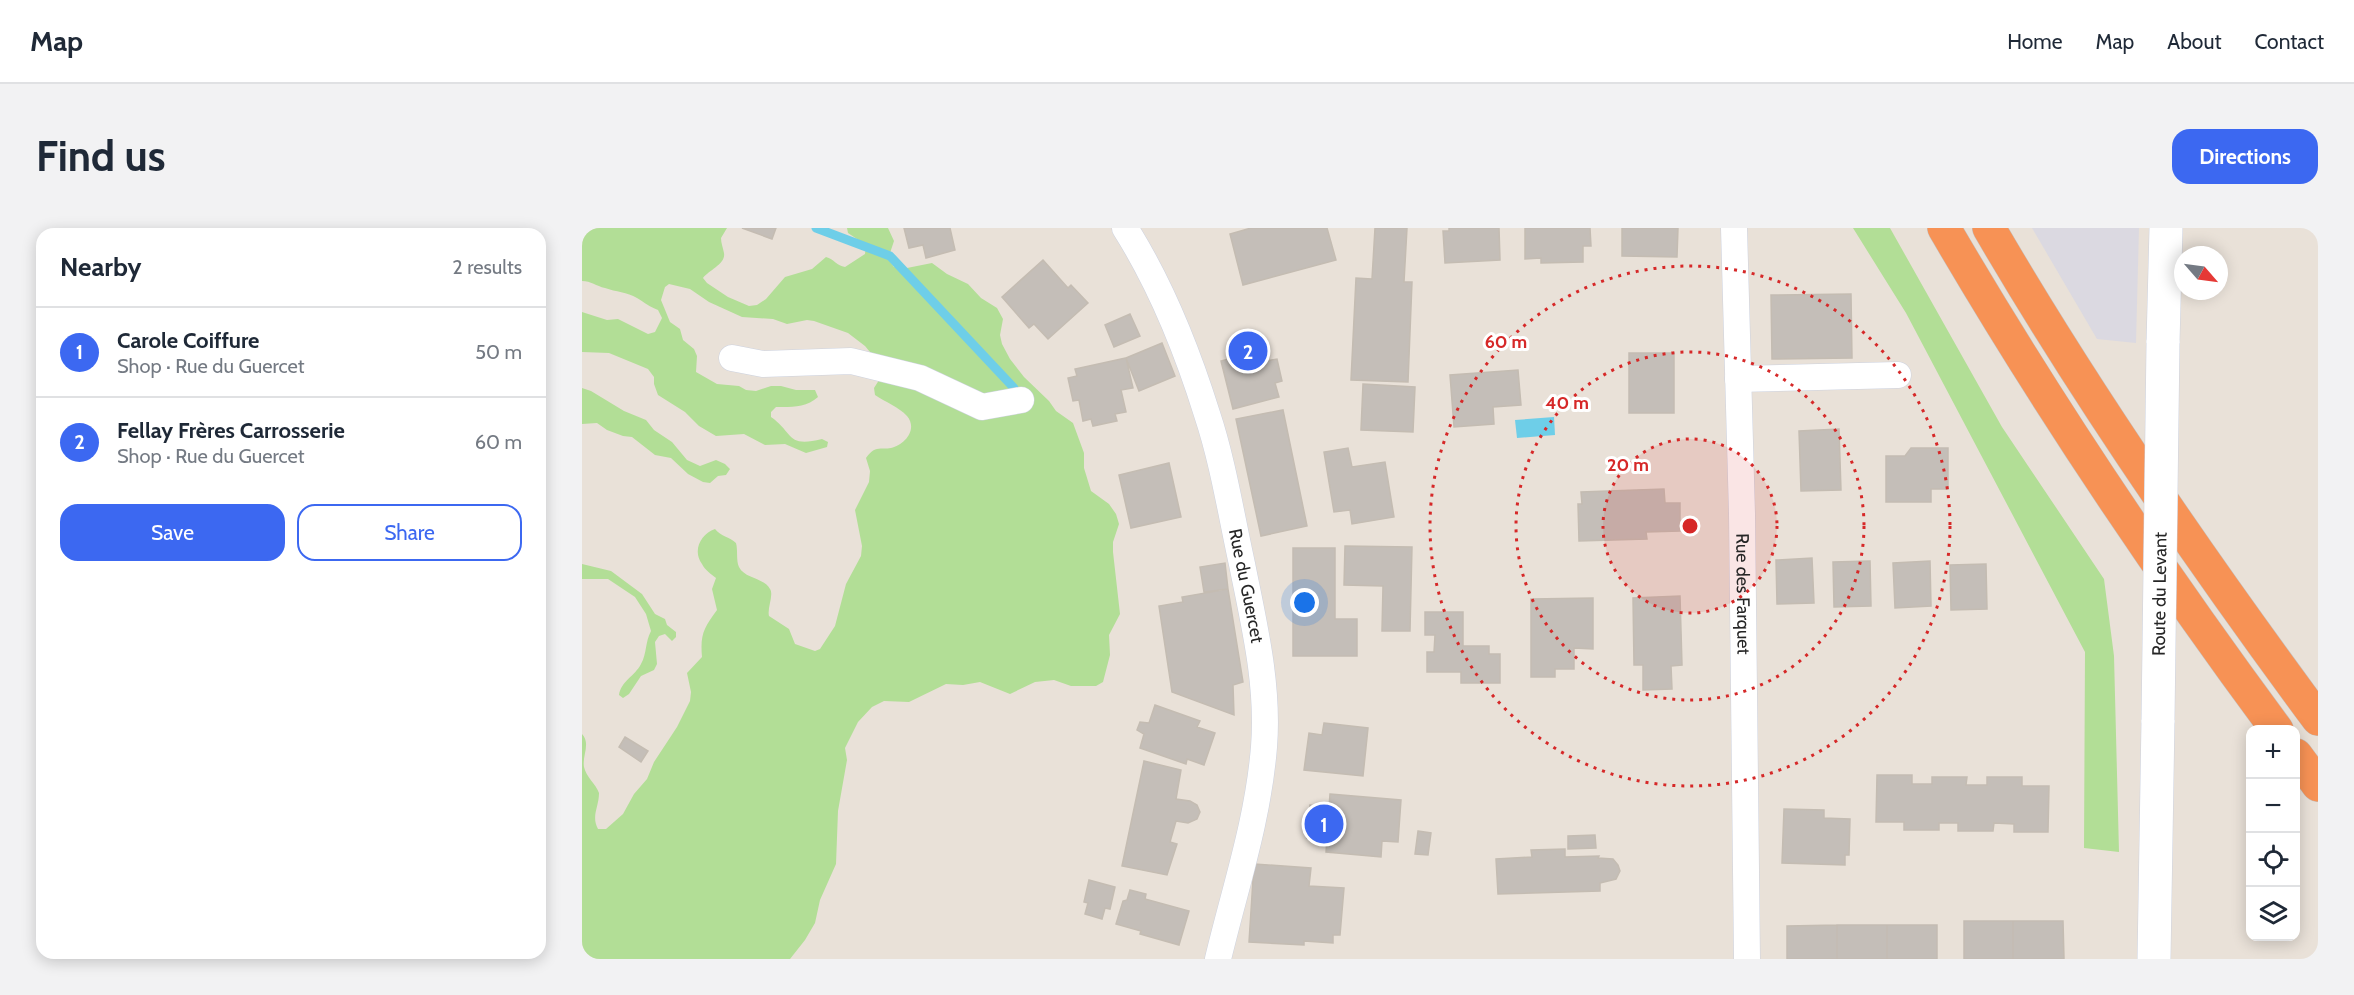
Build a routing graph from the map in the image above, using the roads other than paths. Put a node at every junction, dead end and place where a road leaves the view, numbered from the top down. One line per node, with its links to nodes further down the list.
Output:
1 (1125, 228): 14 (street, Rue du Guercet)
2 (1734, 228): 8 (street, Rue des Farquet)
3 (1944, 228): 11 (highway)
4 (1989, 228): 10 (highway)
5 (2166, 228): 16 (street, Route du Levant, bridge)
6 (732, 358): 9 (street)
7 (1898, 375): 8 (street)
8 (1738, 379): 15 (street, Rue des Farquet)
9 (1021, 400)
10 (2318, 719)
11 (2274, 725)
12 (2300, 762): 13 (highway)
13 (2318, 785)
14 (1218, 959)
15 (1747, 959)
16 (2154, 959)

